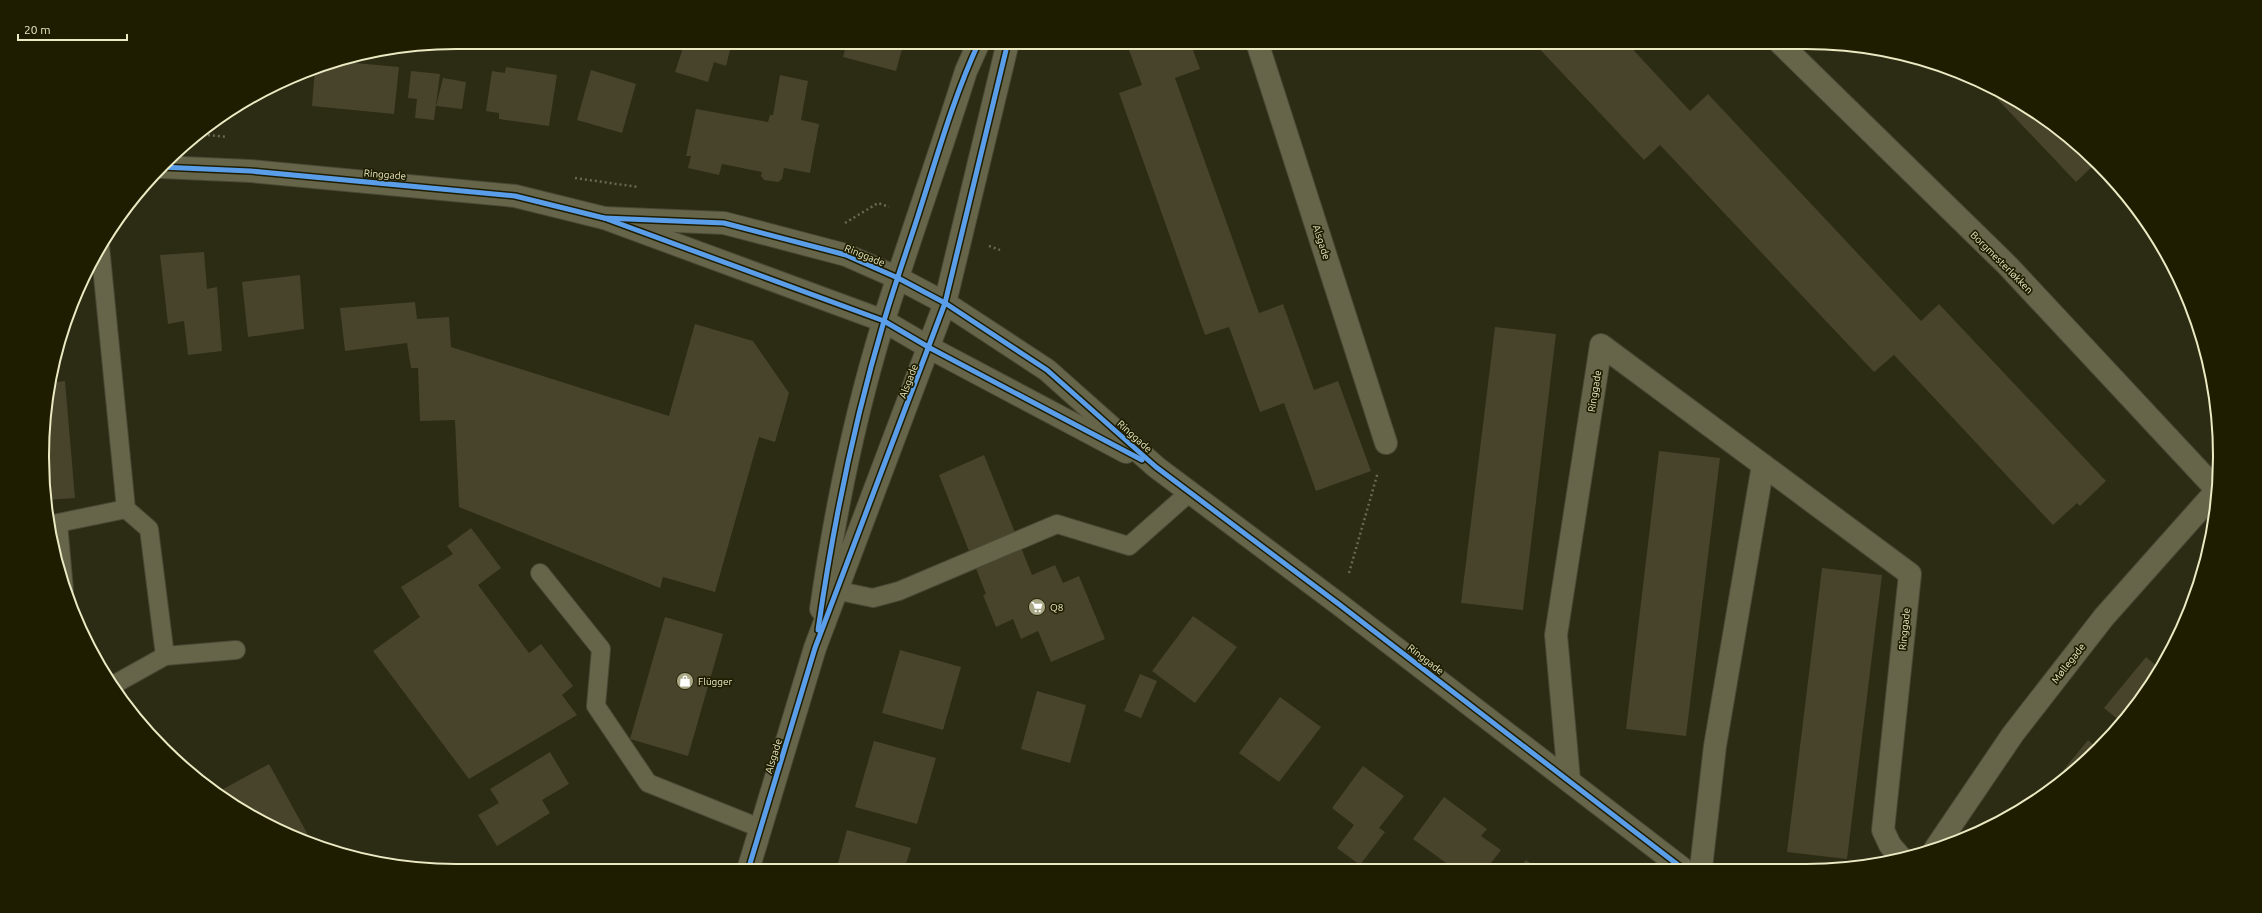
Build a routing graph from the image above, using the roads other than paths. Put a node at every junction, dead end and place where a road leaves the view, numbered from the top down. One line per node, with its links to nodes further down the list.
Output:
1 (976, 49): 8 (street, Alsgade)
2 (1006, 49): 9 (street, Alsgade)
3 (1259, 49): 12 (street, Alsgade)
4 (1786, 49): 15 (street, Borgmesterløkken)
5 (169, 167): 6 (street, Ringgade)
6 (604, 218): 8 (street, Ringgade); 10 (street, Ringgade)
7 (98, 264): 18 (lane)
8 (898, 278): 9 (street, Ringgade); 10 (street, Alsgade)
9 (946, 303): 11 (street, Alsgade); 14 (street, Ringgade)
10 (884, 321): 11 (street, Ringgade); 21 (street, Alsgade)
11 (930, 348): 14 (street, Ringgade); 21 (street, Alsgade)
12 (1386, 443)
13 (1763, 465): 25 (street, Ringgade); 28 (street, Ringgade); 31 (street)
14 (1156, 467): 16 (street, Ringgade)
15 (2212, 485)
16 (1190, 492): 21 (lane); 25 (street, Ringgade)
17 (2211, 497): 27 (street, Møllegade)
18 (126, 509): 19 (lane); 23 (lane)
19 (61, 551)
20 (540, 573): 26 (lane)
21 (831, 589): 26 (street, Alsgade)
22 (236, 650): 23 (lane)
23 (166, 656): 24 (lane)
24 (118, 682)
25 (1569, 780): 30 (street, Ringgade)
26 (760, 828): 29 (street, Alsgade)
27 (1941, 840)
28 (1897, 853)
29 (750, 864)
30 (1677, 864)
31 (1701, 864)

